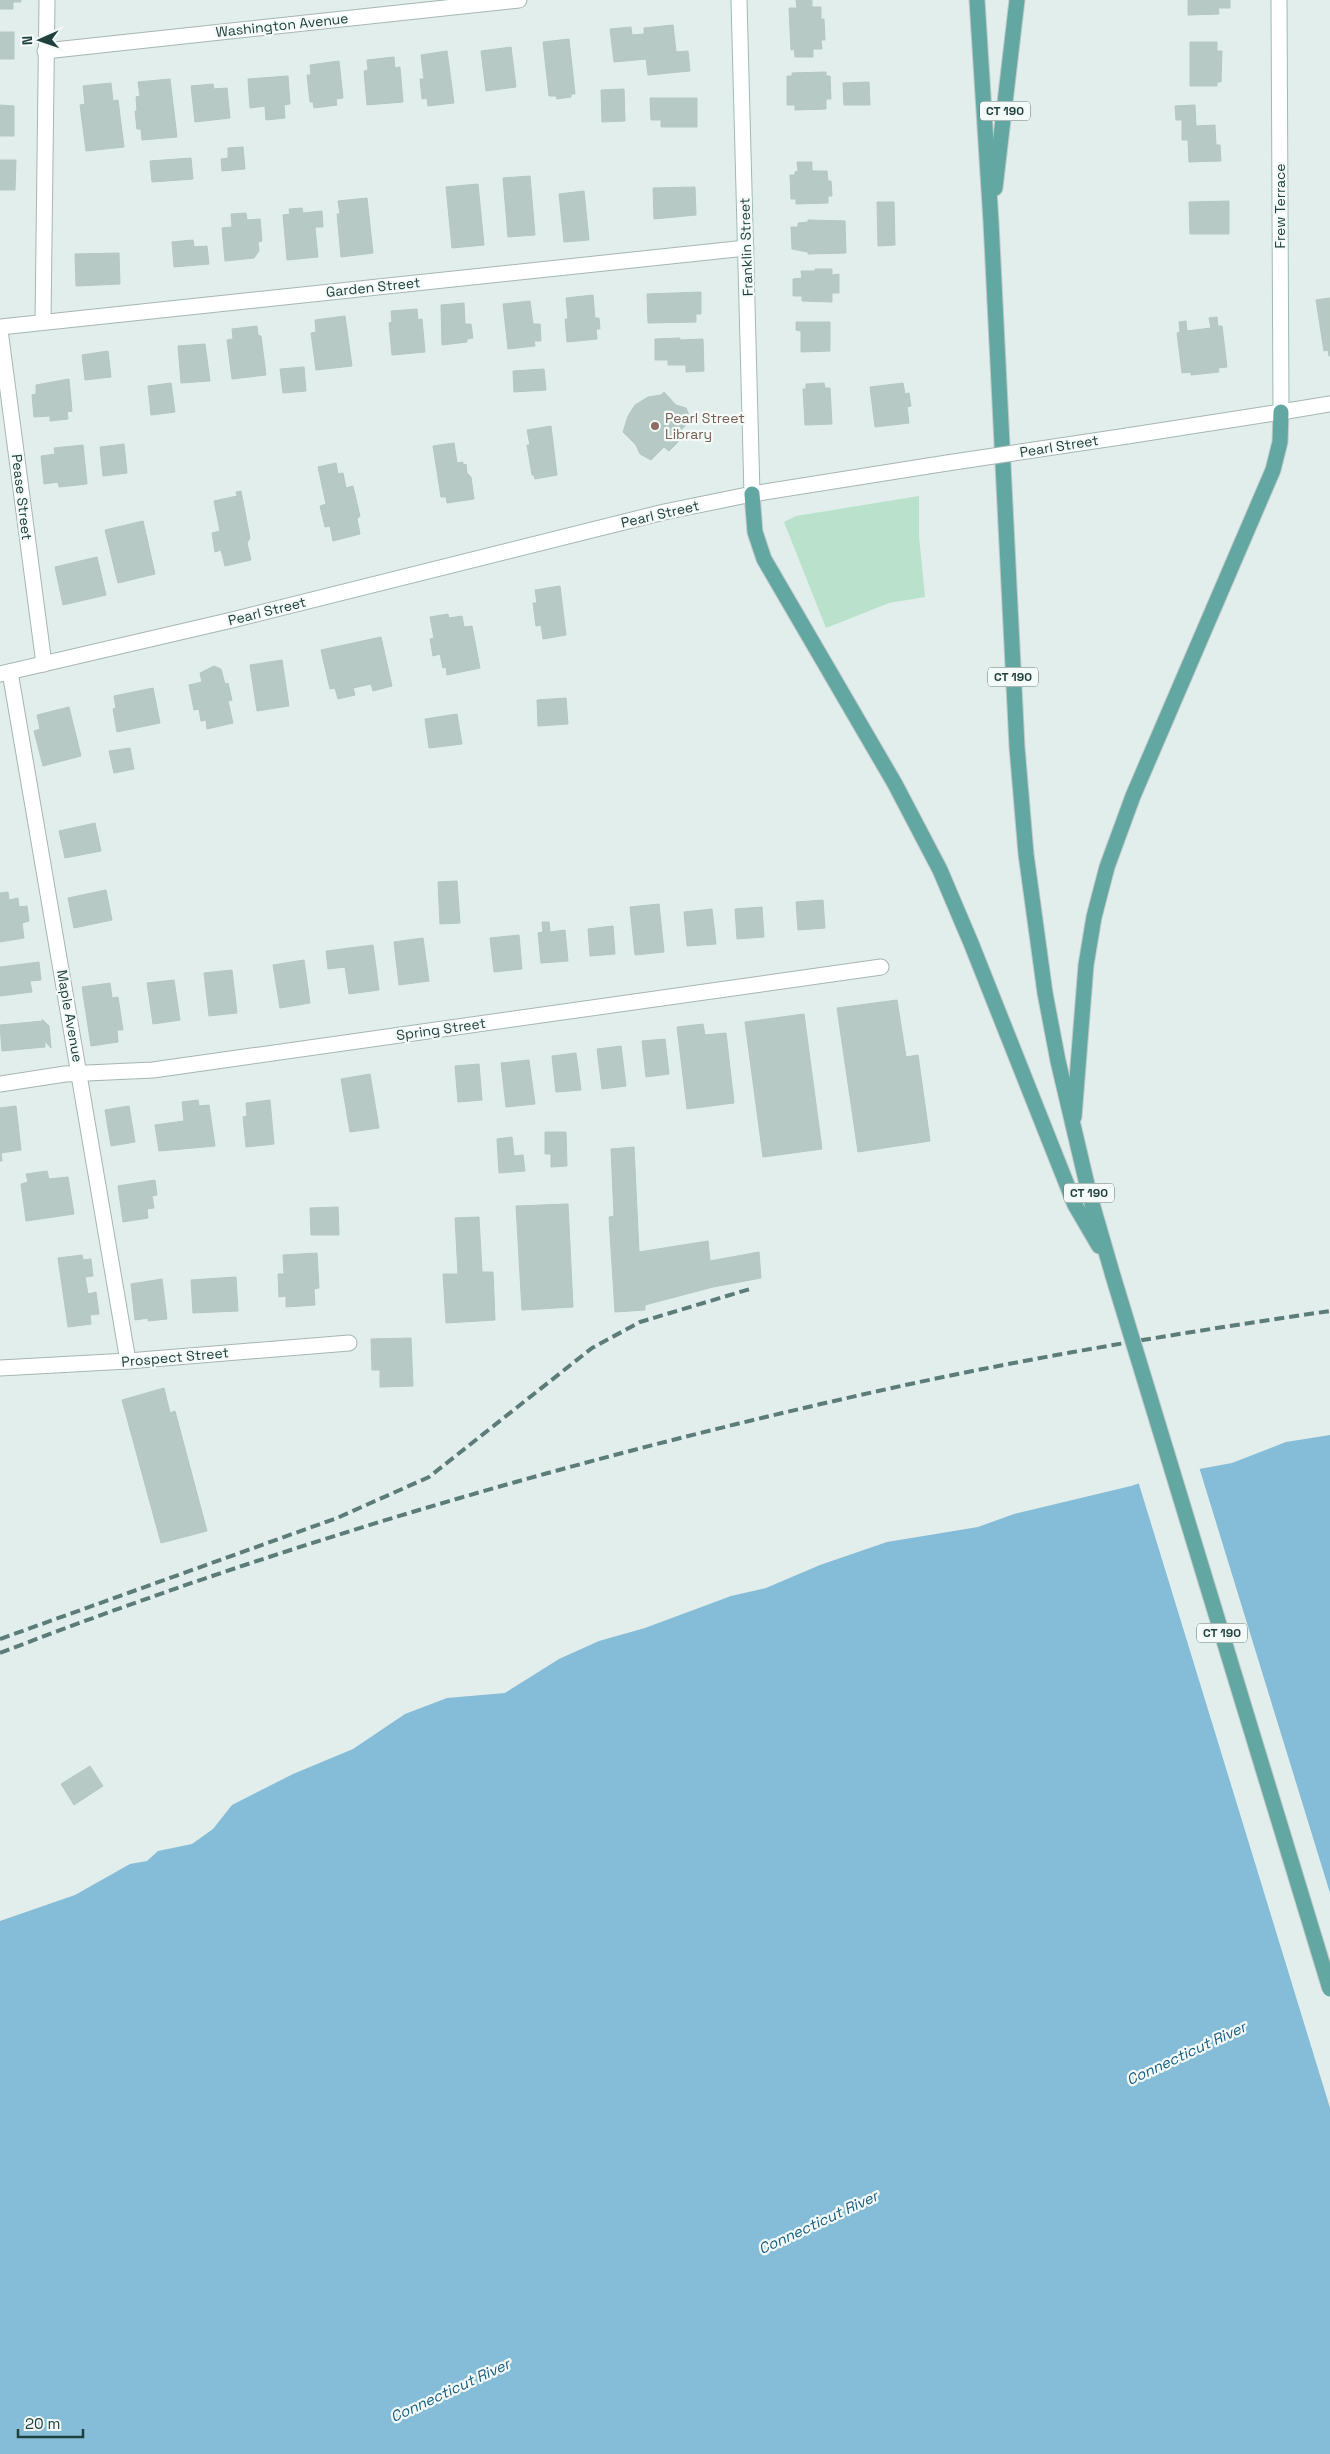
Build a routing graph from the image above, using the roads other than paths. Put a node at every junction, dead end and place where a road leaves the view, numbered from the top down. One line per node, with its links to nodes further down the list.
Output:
1 (47, 0): 8 (street)
2 (519, 0): 7 (street, Washington Avenue)
3 (739, 0): 10 (street, Franklin Street)
4 (977, 0): 9 (main road, CT 190)
5 (1017, 0): 9 (main road, CT 190)
6 (1279, 0): 14 (street, Frew Terrace)
7 (441, 4): 8 (street, Washington Avenue)
8 (46, 51): 11 (street)
9 (991, 222): 21 (main road, CT 190)
10 (746, 248): 11 (street, Garden Street); 15 (street, Franklin Street)
11 (43, 322): 12 (street, Garden Street)
12 (0, 329): 16 (street, Pease Street)
13 (1330, 404): 14 (street, Pearl Street)
14 (1281, 412): 15 (street, Pearl Street, bridge); 21 (main road)
15 (752, 494): 16 (street, Pearl Street); 22 (main road)
16 (44, 664): 17 (street, Pearl Street)
17 (5, 673): 19 (street, Maple Avenue)
18 (881, 967): 19 (street, Spring Street)
19 (80, 1074): 20 (street, Spring Street); 24 (street, Maple Avenue)
20 (0, 1084)
21 (1073, 1128): 22 (main road, CT 190)
22 (1107, 1257): 26 (main road, CT 190, bridge)
23 (349, 1342): 24 (street, Prospect Street)
24 (128, 1362): 25 (street, Prospect Street)
25 (0, 1368)
26 (1330, 1989)

